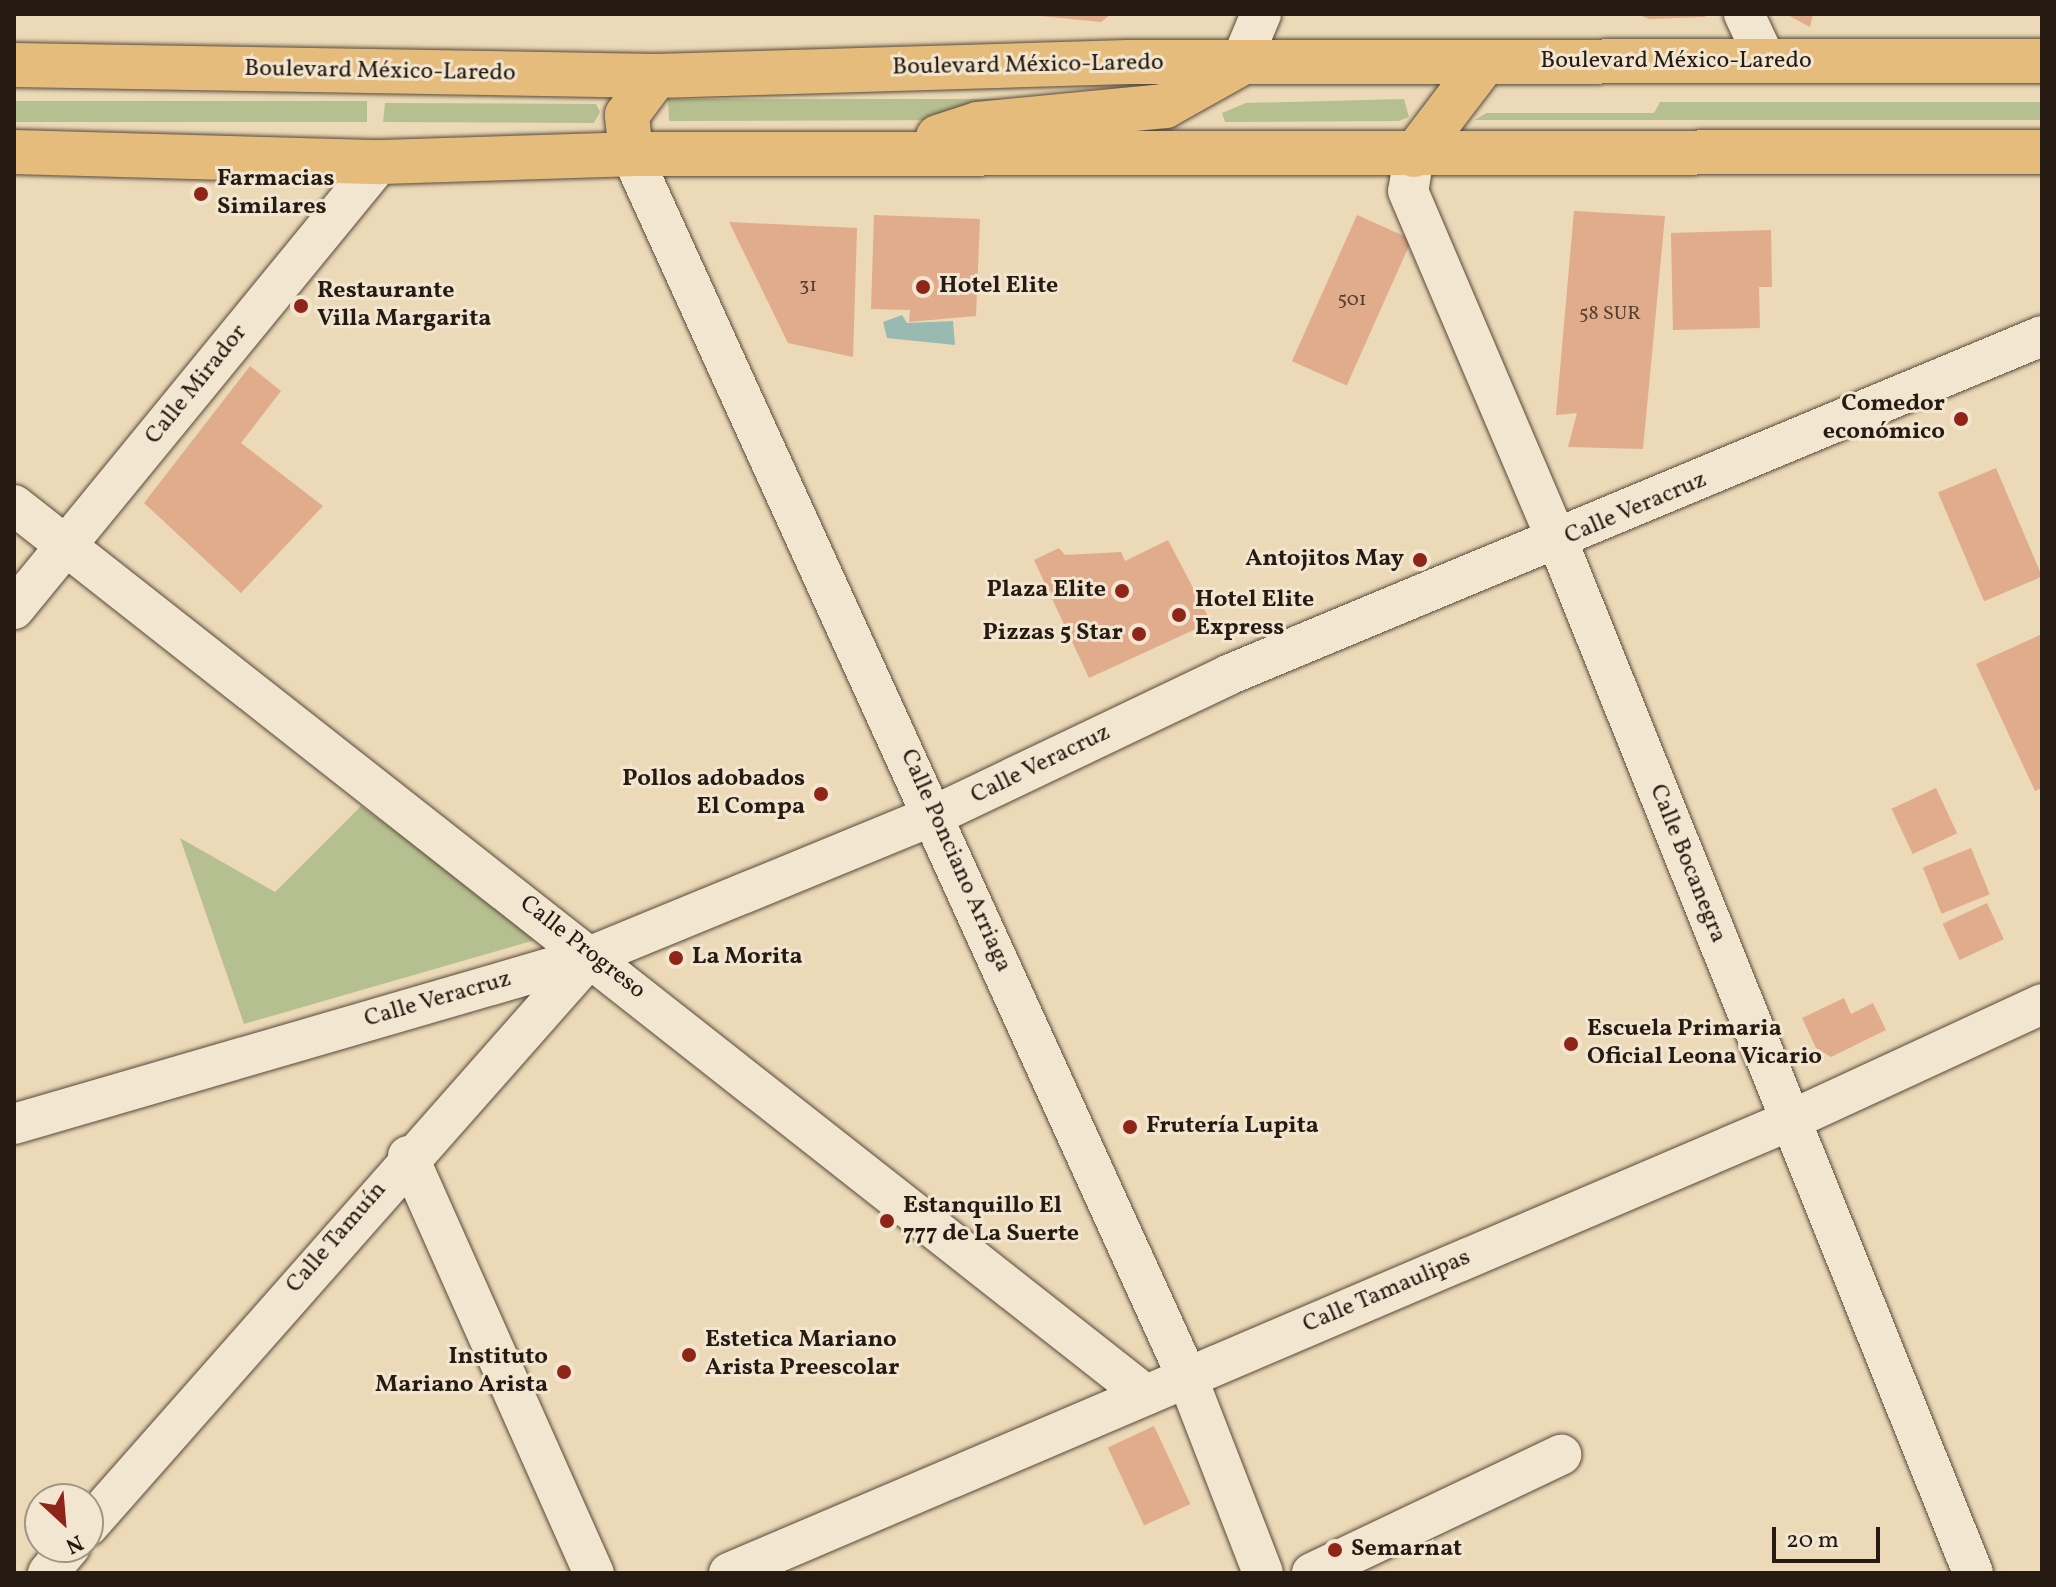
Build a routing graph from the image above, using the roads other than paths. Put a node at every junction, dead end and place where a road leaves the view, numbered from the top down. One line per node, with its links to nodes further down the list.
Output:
1 (1261, 14): 6 (street)
2 (1744, 14): 3 (street)
3 (1766, 61): 4 (main road, Boulevard México-Laredo); 5 (main road, Boulevard México-Laredo)
4 (2042, 61)
5 (1484, 63): 6 (main road, Boulevard México-Laredo); 13 (main road)
6 (1240, 64): 8 (main road, Boulevard México-Laredo); 11 (main road)
7 (14, 65): 8 (main road, Boulevard México-Laredo)
8 (656, 76): 12 (main road)
9 (14, 152): 14 (main road)
10 (2042, 152): 13 (main road)
11 (886, 153): 12 (main road); 13 (main road)
12 (631, 154): 14 (main road); 20 (street, Calle Ponciano Arriaga)
13 (1414, 155): 17 (street, Calle Bocanegra)
14 (380, 162): 18 (street, Calle Mirador)
15 (2042, 336): 17 (street, Calle Veracruz)
16 (14, 505): 18 (street, Calle Progreso)
17 (1558, 542): 20 (street, Calle Veracruz); 23 (street, Calle Bocanegra)
18 (65, 546): 19 (street, Calle Mirador); 21 (street, Calle Progreso)
19 (14, 609)
20 (935, 815): 21 (street, Calle Veracruz); 26 (street, Calle Ponciano Arriaga)
21 (592, 955): 24 (street, Calle Veracruz); 25 (street, Calle Tamuín); 27 (street, Calle Progreso)
22 (2042, 1004): 23 (street, Calle Tamaulipas)
23 (1789, 1121): 26 (street, Calle Tamaulipas); 34 (street, Calle Bocanegra)
24 (14, 1124)
25 (408, 1156): 29 (street, Calle Tamuín); 30 (street)
26 (1187, 1377): 27 (street, Calle Tamaulipas); 32 (street, Calle Ponciano Arriaga)
27 (1146, 1395): 31 (street, Calle Tamaulipas)
28 (1561, 1455): 33 (street)
29 (104, 1508)
30 (594, 1573)
31 (729, 1573)
32 (1263, 1573)
33 (1312, 1573)
34 (1973, 1573)

